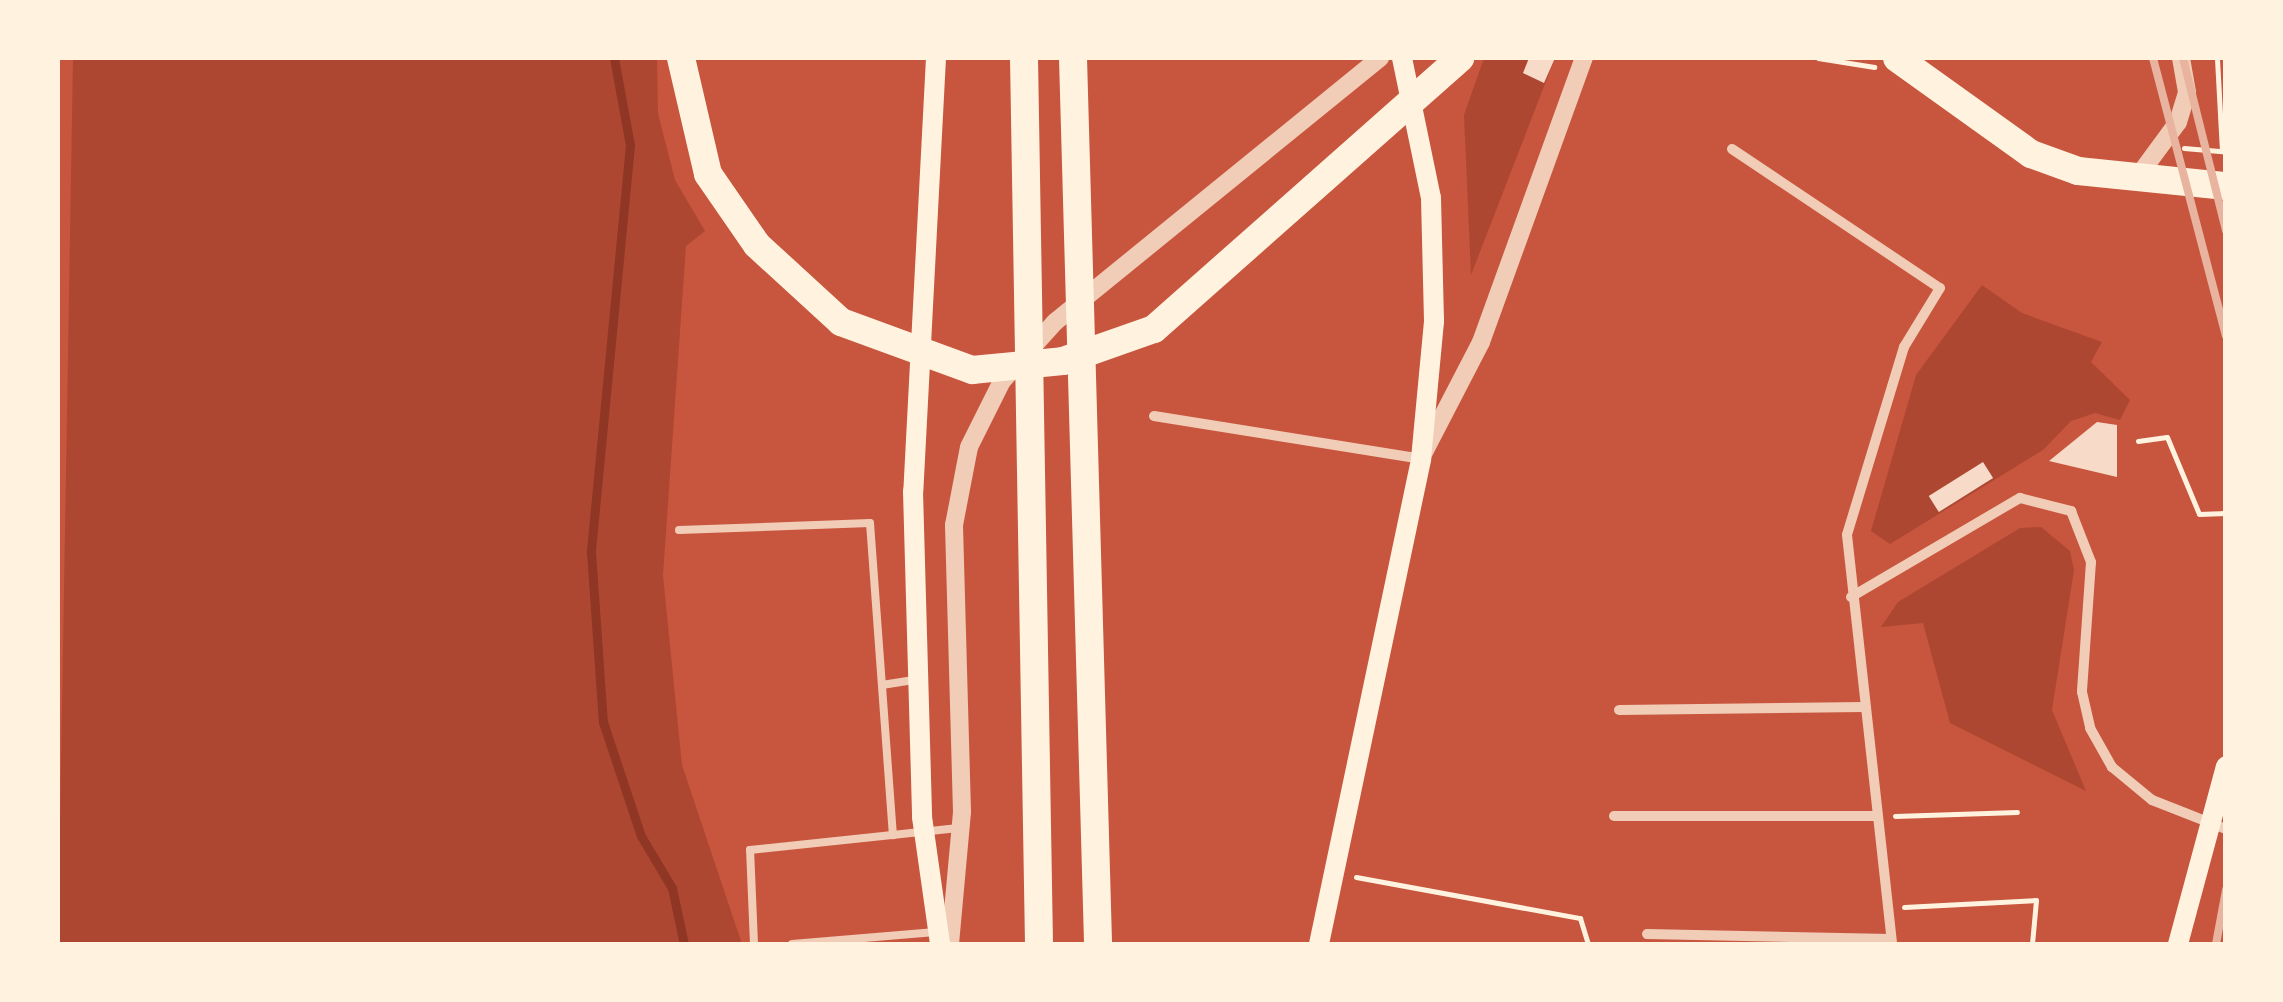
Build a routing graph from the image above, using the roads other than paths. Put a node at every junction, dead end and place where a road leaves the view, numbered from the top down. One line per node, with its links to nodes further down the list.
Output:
1 (681, 58): 7 (highway)
2 (936, 58): 18 (main road)
3 (1024, 58): 34 (highway)
4 (1073, 58): 35 (highway)
5 (1380, 58): 26 (street)
6 (1402, 58): 15 (main road)
7 (1460, 58)
8 (1584, 58): 15 (street)
9 (2181, 58): 12 (street)
10 (1907, 66): 12 (highway)
11 (1732, 148): 17 (street)
12 (2136, 179): 13 (highway)
13 (2226, 186)
14 (1154, 416): 15 (street)
15 (1421, 459): 36 (main road)
16 (679, 530): 19 (lane)
17 (1851, 597): 20 (street); 25 (street)
18 (918, 680): 19 (lane); 27 (main road)
19 (882, 685): 28 (lane)
20 (1864, 707): 21 (street); 24 (street)
21 (1619, 710)
22 (2226, 766): 25 (main road)
23 (1614, 816): 24 (street)
24 (1876, 816): 31 (street)
25 (2216, 827): 37 (main road)
26 (960, 828): 27 (lane); 30 (street)
27 (924, 832): 28 (lane); 30 (main road)
28 (893, 835): 32 (lane)
29 (1647, 934): 31 (street)
30 (945, 938): 33 (lane)
31 (1891, 942)
32 (754, 944)
33 (792, 944)
34 (1039, 944)
35 (1098, 944)
36 (1319, 944)
37 (2178, 944)

